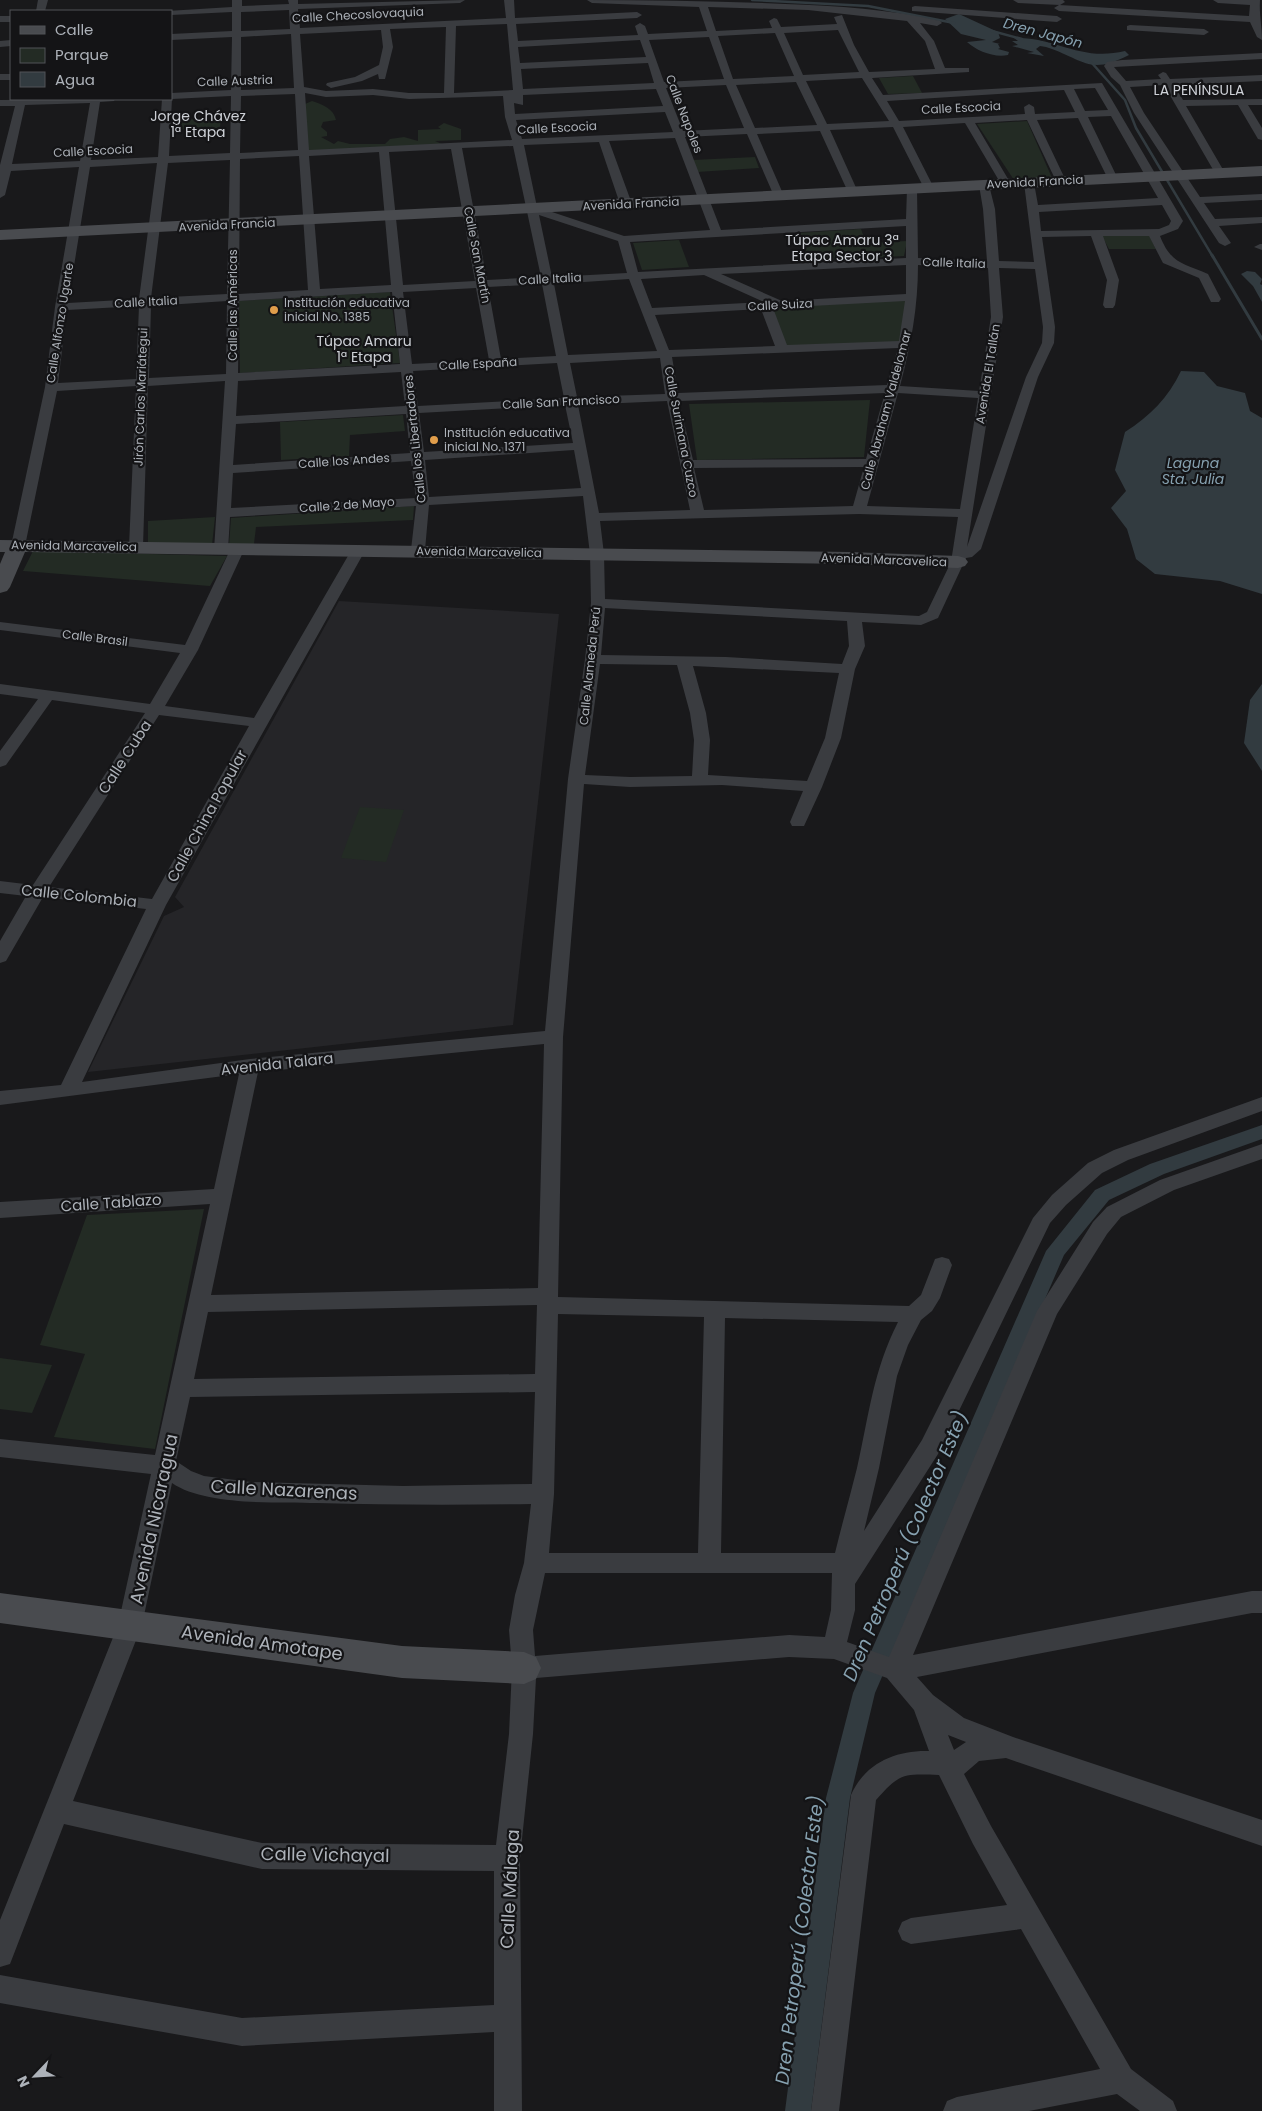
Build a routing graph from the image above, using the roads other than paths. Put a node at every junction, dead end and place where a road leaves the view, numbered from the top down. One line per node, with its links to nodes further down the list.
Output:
1 (460, 0): 8 (street)
2 (509, 0): 20 (street, Calle Alameda Perú)
3 (592, 0): 7 (street)
4 (845, 0): 19 (street)
5 (1018, 0): 11 (street)
6 (1218, 0): 14 (street)
7 (632, 2): 9 (street); 16 (street, Calle Napoles)
8 (294, 3): 12 (street); 27 (street)
9 (702, 3): 10 (street); 29 (street)
10 (767, 3): 13 (street); 26 (street)
11 (1060, 3): 18 (street); 19 (street)
12 (236, 5): 15 (street); 31 (street, Calle las Américas)
13 (836, 7): 17 (street); 24 (street)
14 (1256, 9): 18 (street); 34 (street)
15 (172, 12)
16 (636, 15): 20 (street, Calle Checoslovaquia); 33 (street, Calle Napoles)
17 (907, 16): 22 (street); 43 (street)
18 (1205, 17): 28 (street)
19 (1058, 19): 30 (street)
20 (512, 20): 21 (street, Calle Checoslovaquia); 35 (street, Calle Alameda Perú)
21 (450, 23): 23 (street, Calle Checoslovaquia); 61 (street)
22 (938, 23)
23 (386, 27): 27 (street, Calle Checoslovaquia); 40 (street)
24 (842, 27): 26 (street); 44 (street)
25 (1130, 28): 28 (street)
26 (778, 30): 29 (street); 46 (street)
27 (296, 31): 31 (street, Calle Checoslovaquia); 60 (street)
28 (1204, 32): 36 (street)
29 (712, 33): 33 (street); 49 (street)
30 (1055, 33)
31 (235, 34): 32 (street, Calle Checoslovaquia); 57 (street, Calle las Américas)
32 (172, 36)
33 (643, 36): 35 (street); 38 (street, Calle Napoles)
34 (1262, 36)
35 (513, 44): 41 (street, Calle Alameda Perú)
36 (1209, 51): 37 (street); 39 (street)
37 (1262, 56)
38 (651, 60): 41 (street); 52 (street, Calle Napoles)
39 (1150, 61): 50 (street); 51 (street)
40 (384, 66): 45 (street); 48 (street)
41 (515, 66): 56 (street, Calle Alameda Perú)
42 (966, 70): 43 (street, Calle Austria)
43 (941, 71): 44 (street, Calle Austria)
44 (866, 74): 46 (street, Calle Austria); 62 (street)
45 (365, 76): 55 (street); 58 (street)
46 (798, 78): 49 (street, Calle Austria); 78 (street)
47 (1262, 78): 50 (street)
48 (382, 82)
49 (730, 82): 52 (street, Calle Austria); 81 (street)
50 (1168, 82): 51 (street); 69 (street)
51 (1124, 84): 96 (street)
52 (660, 85): 56 (street, Calle Austria); 71 (street, Calle Napoles)
53 (1068, 88): 54 (street); 72 (street); 73 (street)
54 (1026, 91): 62 (street); 75 (street)
55 (313, 92): 58 (street, Calle Austria); 60 (street, Calle Austria)
56 (512, 92): 61 (street, Calle Austria); 74 (street, Calle Alameda Perú)
57 (235, 93): 59 (street, Calle Austria); 60 (street, Calle Austria); 89 (street, Calle las Américas)
58 (360, 93): 61 (street, Calle Austria)
59 (172, 96)
60 (301, 96): 88 (street)
61 (449, 96)
62 (880, 98): 77 (street)
63 (58, 100): 66 (street)
64 (96, 100): 92 (street, Calle Alfonzo Ugarte)
65 (168, 100): 90 (street, Jirón Carlos Mariátegui)
66 (21, 101): 70 (street); 79 (street)
67 (1241, 102): 68 (street); 69 (street); 83 (street)
68 (1262, 102)
69 (1181, 103): 95 (street)
70 (0, 104)
71 (669, 109): 74 (street); 82 (street, Calle Napoles)
72 (1115, 113): 73 (street, Calle Escocia); 97 (street)
73 (1082, 114): 75 (street, Calle Escocia); 98 (street)
74 (516, 117): 85 (street, Calle Alameda Perú)
75 (1031, 117): 76 (street, Calle Escocia); 99 (street)
76 (968, 120): 77 (street, Calle Escocia); 101 (street)
77 (896, 124): 78 (street, Calle Escocia); 103 (street)
78 (825, 127): 81 (street, Calle Escocia); 105 (street)
79 (15, 129): 80 (street); 93 (street)
80 (0, 130)
81 (752, 131): 82 (street, Calle Escocia); 107 (street)
82 (678, 135): 84 (street, Calle Escocia); 109 (street, Calle Napoles)
83 (1262, 137)
84 (603, 138): 85 (street, Calle Escocia); 112 (street)
85 (524, 142): 86 (street, Calle Escocia); 91 (street); 113 (street, Calle Alameda Perú)
86 (456, 146): 87 (street, Calle Escocia); 115 (street, Calle San Martín)
87 (384, 150): 88 (street, Calle Escocia); 116 (street, Calle los Libertadores)
88 (306, 154): 89 (street, Calle Escocia); 117 (street)
89 (235, 157): 90 (street, Calle Escocia); 121 (street, Calle las Américas)
90 (163, 160): 92 (street, Calle Escocia); 122 (street, Jirón Carlos Mariátegui)
91 (534, 161)
92 (86, 164): 93 (street, Calle Escocia); 123 (street, Calle Alfonzo Ugarte)
93 (3, 168): 106 (street)
94 (1262, 171): 95 (street, Avenida Francia)
95 (1220, 173): 96 (street, Avenida Francia)
96 (1177, 175): 97 (street, Avenida Francia); 110 (street)
97 (1153, 177): 98 (street, Avenida Francia); 111 (street)
98 (1113, 179): 99 (street, Avenida Francia)
99 (1061, 181): 100 (street, Avenida Francia)
100 (1029, 183): 101 (street, Avenida Francia); 114 (street)
101 (1006, 184): 102 (street, Avenida Francia)
102 (984, 185): 103 (street, Avenida Francia); 132 (street, Avenida El Tallán)
103 (928, 188): 104 (street, Avenida Francia)
104 (912, 189): 105 (street, Avenida Francia); 119 (street, Calle Abraham Valdelomar)
105 (853, 192): 107 (street, Avenida Francia)
106 (0, 195)
107 (779, 196): 109 (street, Avenida Francia)
108 (1262, 197): 110 (street)
109 (704, 200): 112 (street, Avenida Francia); 125 (street, Calle Napoles)
110 (1196, 200): 120 (street)
111 (1167, 201): 114 (street); 124 (street)
112 (626, 204): 113 (street, Avenida Francia)
113 (542, 208): 115 (street, Avenida Francia); 129 (street); 136 (street, Calle Alameda Perú)
114 (1033, 209): 126 (street)
115 (468, 212): 116 (street, Avenida Francia); 137 (street, Calle San Martín)
116 (392, 216): 117 (street, Avenida Francia); 138 (street, Calle los Libertadores)
117 (311, 220): 121 (street, Avenida Francia); 139 (street)
118 (1262, 220): 120 (street)
119 (913, 222): 125 (street); 131 (street, Calle Abraham Valdelomar)
120 (1212, 223): 130 (street)
121 (233, 224): 122 (street, Avenida Francia); 140 (street, Calle las Américas)
122 (153, 229): 123 (street, Avenida Francia); 143 (street, Jirón Carlos Mariátegui)
123 (75, 232): 128 (street, Avenida Francia); 147 (street, Calle Alfonzo Ugarte)
124 (1158, 232): 127 (street); 142 (street)
125 (717, 233): 129 (street)
126 (1036, 234): 127 (street); 133 (street)
127 (1096, 234): 145 (street)
128 (0, 235)
129 (623, 239): 135 (street, Calle Surimana Cuzco)
130 (1225, 242)
131 (912, 261): 132 (street, Calle Italia); 134 (street, Calle Italia); 141 (street, Calle Abraham Valdelomar)
132 (993, 264): 133 (street, Calle Italia); 159 (street, Avenida El Tallán)
133 (1039, 266): 182 (street)
134 (702, 270): 135 (street, Calle Italia); 144 (street)
135 (633, 274): 136 (street, Calle Italia); 148 (street, Calle Surimana Cuzco)
136 (547, 279): 137 (street, Calle Italia); 152 (street, Calle Alameda Perú)
137 (482, 283): 138 (street, Calle Italia); 153 (street, Calle San Martín)
138 (397, 288): 139 (street, Calle Italia); 154 (street, Calle los Libertadores)
139 (314, 292): 140 (street, Calle Italia)
140 (234, 297): 143 (street, Calle Italia); 155 (street, Calle las Américas)
141 (912, 297): 144 (street, Calle Suiza); 149 (street, Calle Abraham Valdelomar)
142 (1216, 299)
143 (145, 302): 147 (street, Calle Italia); 156 (street, Jirón Carlos Mariátegui)
144 (782, 305): 146 (street, Calle Suiza)
145 (1108, 305)
146 (766, 306): 148 (street, Calle Suiza); 150 (street)
147 (61, 307): 157 (street, Calle Alfonzo Ugarte)
148 (648, 312): 151 (street, Calle Surimana Cuzco)
149 (906, 344): 150 (street, Calle España); 158 (street, Calle Abraham Valdelomar)
150 (782, 349): 151 (street, Calle España)
151 (663, 354): 152 (street, Calle España); 160 (street, Calle Surimana Cuzco)
152 (563, 360): 153 (street, Calle España); 161 (street, Calle Alameda Perú)
153 (496, 363): 154 (street, Calle España)
154 (408, 368): 155 (street, Calle España); 162 (street, Calle los Libertadores)
155 (232, 377): 156 (street, Calle España); 163 (street, Calle las Américas)
156 (140, 382): 157 (street, Calle España); 177 (street, Jirón Carlos Mariátegui)
157 (51, 387): 176 (street, Calle Alfonzo Ugarte)
158 (893, 389): 159 (street, Calle San Francisco); 160 (street, Calle San Francisco); 166 (street, Calle Abraham Valdelomar)
159 (984, 395): 173 (street, Avenida El Tallán)
160 (672, 397): 161 (street, Calle San Francisco); 167 (street, Calle Surimana Cuzco)
161 (572, 401): 162 (street, Calle San Francisco); 164 (street, Calle Alameda Perú)
162 (412, 410): 163 (street, Calle San Francisco); 165 (street, Calle los Libertadores)
163 (230, 420): 168 (street, Calle las Américas)
164 (580, 446): 165 (street, Calle los Andes); 169 (street, Calle Alameda Perú)
165 (418, 457): 168 (street, Calle los Andes); 170 (street, Calle los Libertadores)
166 (873, 463): 167 (street); 171 (street, Calle Abraham Valdelomar)
167 (686, 464): 174 (street, Calle Surimana Cuzco)
168 (227, 469): 172 (street, Calle las Américas)
169 (590, 492): 170 (street, Calle 2 de Mayo); 175 (street, Calle Alameda Perú)
170 (423, 500): 172 (street, Calle 2 de Mayo); 180 (street, Calle los Libertadores)
171 (859, 510): 173 (street); 174 (street)
172 (224, 513): 179 (street, Calle las Américas)
173 (966, 513): 182 (street, Avenida El Tallán)
174 (698, 514): 175 (street)
175 (593, 518): 181 (street, Calle Alameda Perú)
176 (9, 546): 177 (street, Avenida Marcavelica); 183 (street)
177 (136, 547): 179 (street, Avenida Marcavelica)
178 (359, 549): 179 (street, Avenida Marcavelica); 180 (street, Avenida Marcavelica); 194 (street, Calle China Popular)
179 (229, 550): 187 (street, Calle Cuba)
180 (418, 550): 181 (street, Avenida Marcavelica)
181 (597, 554): 182 (street, Avenida Marcavelica); 184 (street, Calle Alameda Perú)
182 (958, 558): 185 (street)
183 (0, 587)
184 (598, 603): 185 (street); 188 (street, Calle Alameda Perú)
185 (854, 617): 190 (street)
186 (0, 626): 187 (street, Calle Brasil)
187 (190, 650): 193 (street, Calle Cuba)
188 (593, 659): 189 (street); 196 (street, Calle Alameda Perú)
189 (684, 662): 190 (street); 197 (street)
190 (847, 669): 198 (street)
191 (0, 689): 192 (street)
192 (48, 695): 193 (street); 195 (street)
193 (155, 709): 194 (street); 201 (street, Calle Cuba)
194 (258, 723): 202 (street, Calle China Popular)
195 (0, 762)
196 (576, 779): 197 (street); 204 (street, Calle Alameda Perú)
197 (700, 780): 198 (street)
198 (814, 787): 199 (street)
199 (798, 822)
200 (0, 888): 201 (street, Calle Colombia)
201 (37, 892): 202 (street, Calle Colombia); 203 (street, Calle Cuba)
202 (157, 905): 206 (street, Calle China Popular)
203 (0, 957)
204 (554, 1037): 205 (street, Avenida Talara); 213 (street, Calle Alameda Perú)
205 (250, 1066): 206 (street, Avenida Talara); 210 (street, Avenida Nicaragua)
206 (68, 1091): 207 (street, Avenida Talara)
207 (0, 1098)
208 (1262, 1104): 224 (street)
209 (1262, 1151): 230 (street)
210 (222, 1196): 211 (street, Calle Tablazo); 214 (street, Avenida Nicaragua)
211 (0, 1210)
212 (942, 1265): 216 (street)
213 (548, 1301): 214 (street); 215 (street); 217 (street, Calle Alameda Perú)
214 (200, 1304): 218 (street, Avenida Nicaragua)
215 (715, 1309): 216 (street); 222 (street)
216 (913, 1314): 224 (street)
217 (546, 1383): 218 (street); 221 (street, Calle Málaga)
218 (182, 1388): 220 (street, Avenida Nicaragua)
219 (0, 1448): 220 (street, Calle Nazarenas)
220 (166, 1466): 221 (street, Calle Nazarenas); 227 (street, Avenida Nicaragua)
221 (543, 1494): 223 (street, Calle Málaga)
222 (709, 1562): 223 (street); 224 (street)
223 (536, 1564): 229 (street, Calle Málaga)
224 (844, 1573): 228 (street)
225 (1262, 1602): 230 (street)
226 (0, 1608): 227 (street, Avenida Amotape)
227 (130, 1624): 229 (street, Avenida Amotape); 234 (street, Avenida Nicaragua)
228 (834, 1648): 229 (street); 230 (street)
229 (524, 1668): 236 (street, Calle Málaga)
230 (895, 1670): 231 (street)
231 (924, 1703): 232 (street); 233 (street)
232 (1012, 1749): 233 (street); 235 (street)
233 (948, 1767): 237 (street); 243 (street)
234 (57, 1810): 236 (street, Calle Vichayal); 239 (street, Avenida Nicaragua)
235 (1262, 1832)
236 (507, 1858): 241 (street, Calle Málaga)
237 (1029, 1915): 238 (street); 242 (street)
238 (911, 1931)
239 (0, 1954)
240 (0, 1988): 241 (street)
241 (506, 2018): 244 (street, Calle Málaga)
242 (1121, 2079): 245 (street); 246 (street)
243 (827, 2110)
244 (508, 2111)
245 (958, 2111)
246 (1163, 2111)

